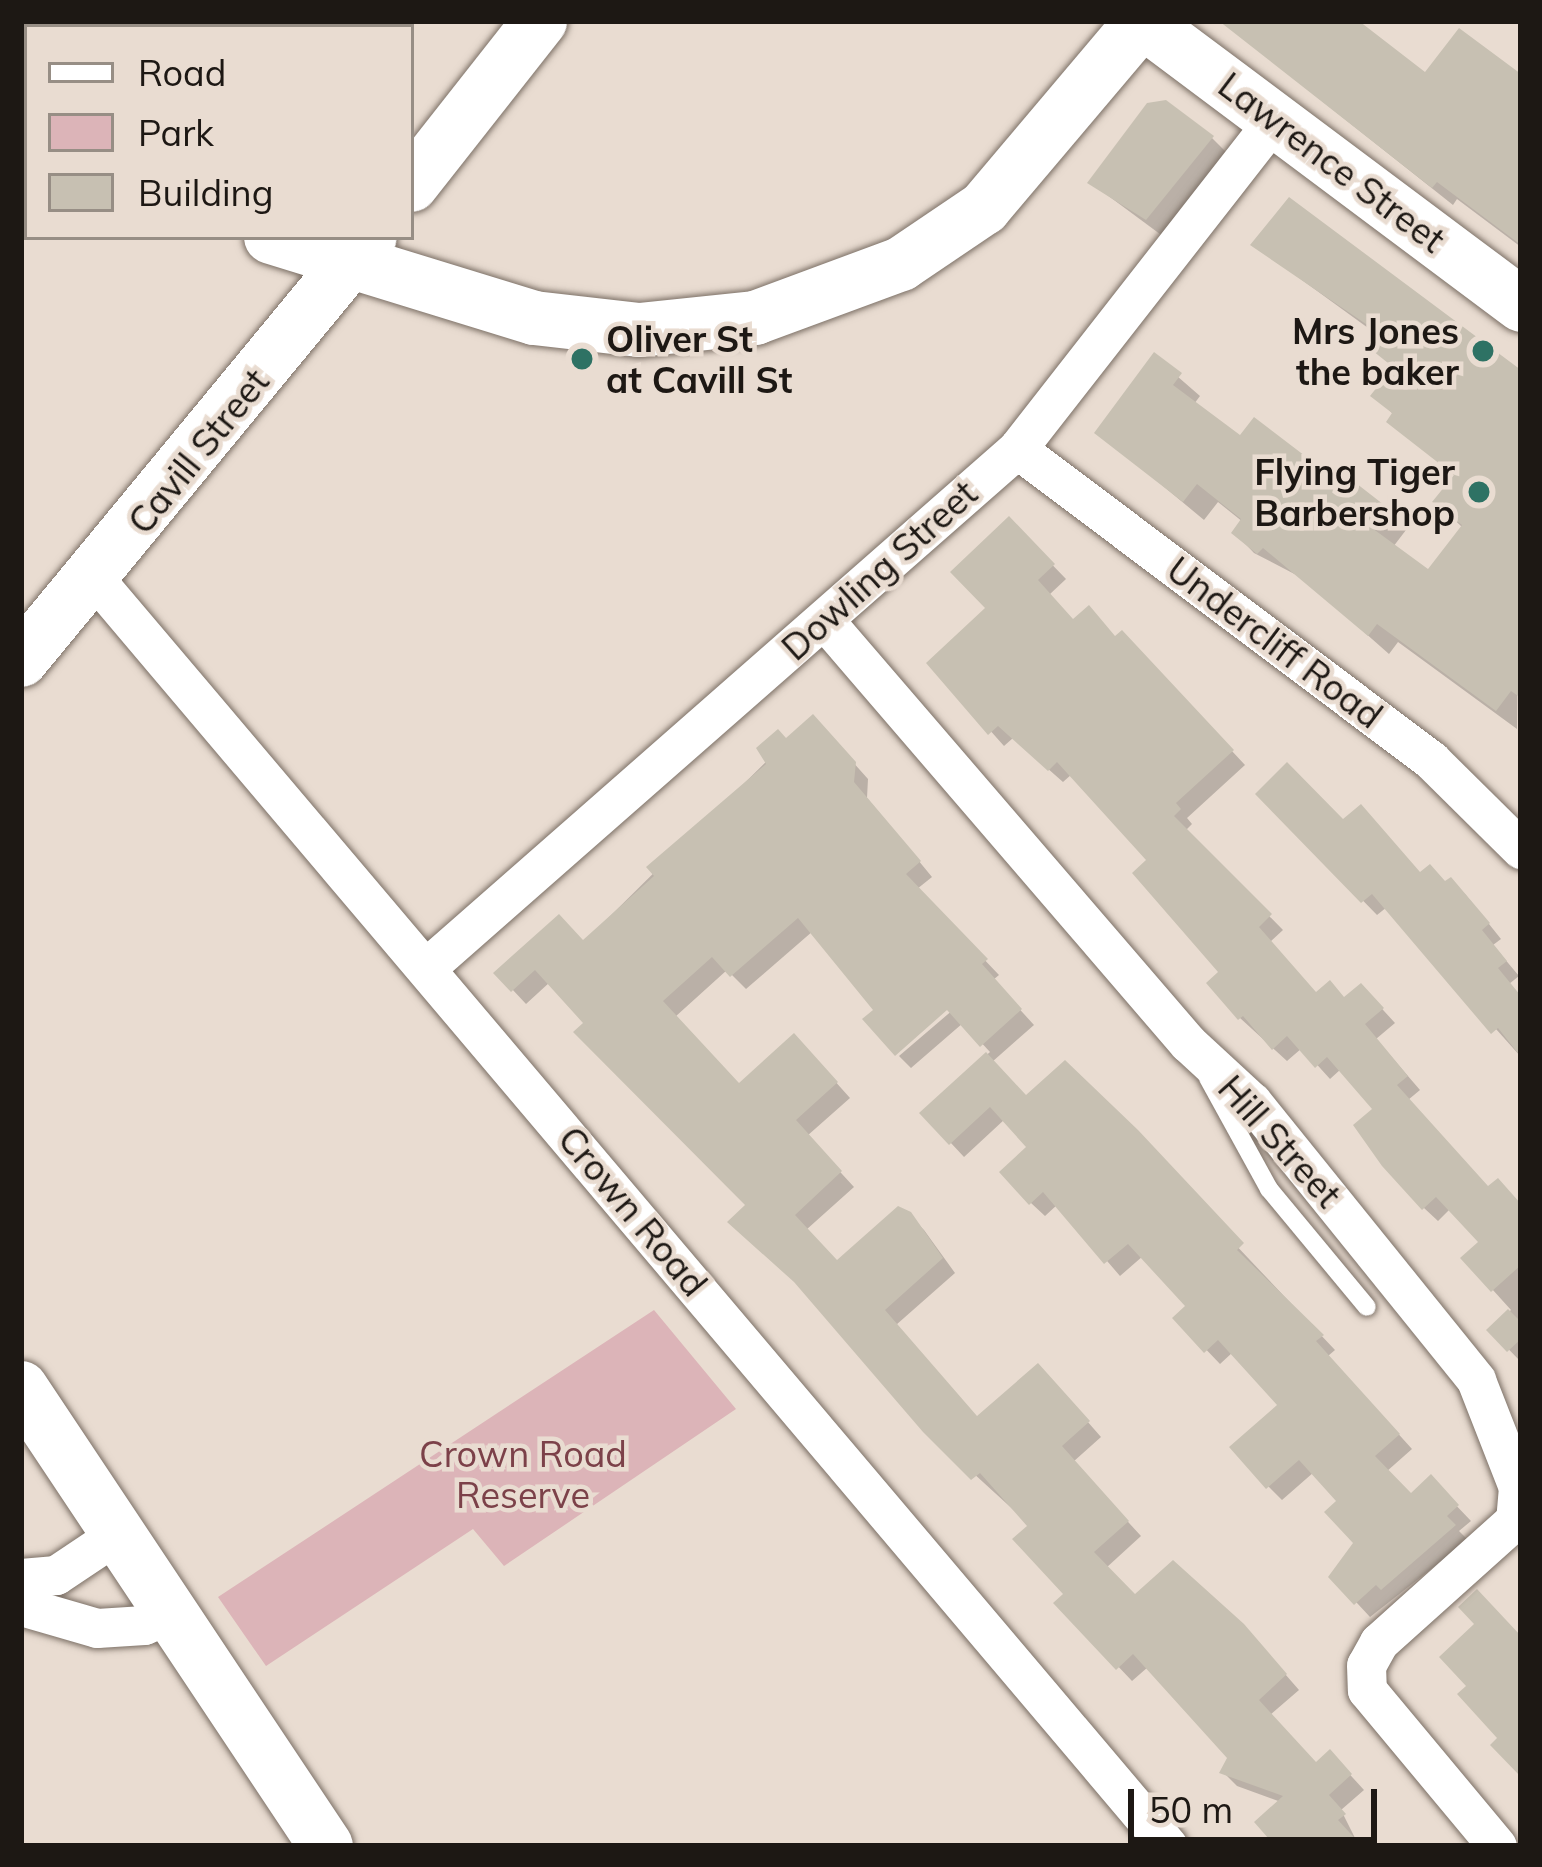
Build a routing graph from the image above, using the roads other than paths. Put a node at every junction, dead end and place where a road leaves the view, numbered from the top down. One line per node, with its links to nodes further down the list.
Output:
1 (540, 21): 4 (main road)
2 (1142, 21): 3 (main road, Lawrence Street); 6 (main road)
3 (1275, 119): 7 (main road, Lawrence Street); 8 (street, Dowling Street)
4 (414, 180)
5 (294, 240): 6 (main road)
6 (361, 249): 9 (main road, Cavill Street)
7 (1521, 305)
8 (1017, 449): 10 (street, Dowling Street); 12 (street, Undercliff Road)
9 (95, 579): 11 (main road, Cavill Street); 13 (street, Crown Road)
10 (824, 620): 13 (street, Dowling Street); 14 (street, Hill Street)
11 (21, 660)
12 (1518, 838)
13 (427, 968): 22 (street, Crown Road)
14 (1188, 1042): 15 (lane); 23 (street, Hill Street)
15 (1367, 1307)
16 (21, 1388): 17 (main road)
17 (119, 1534): 18 (street); 20 (main road)
18 (21, 1578)
19 (21, 1606): 20 (street)
20 (172, 1613): 21 (main road)
21 (326, 1846)
22 (1168, 1846)
23 (1497, 1846)

